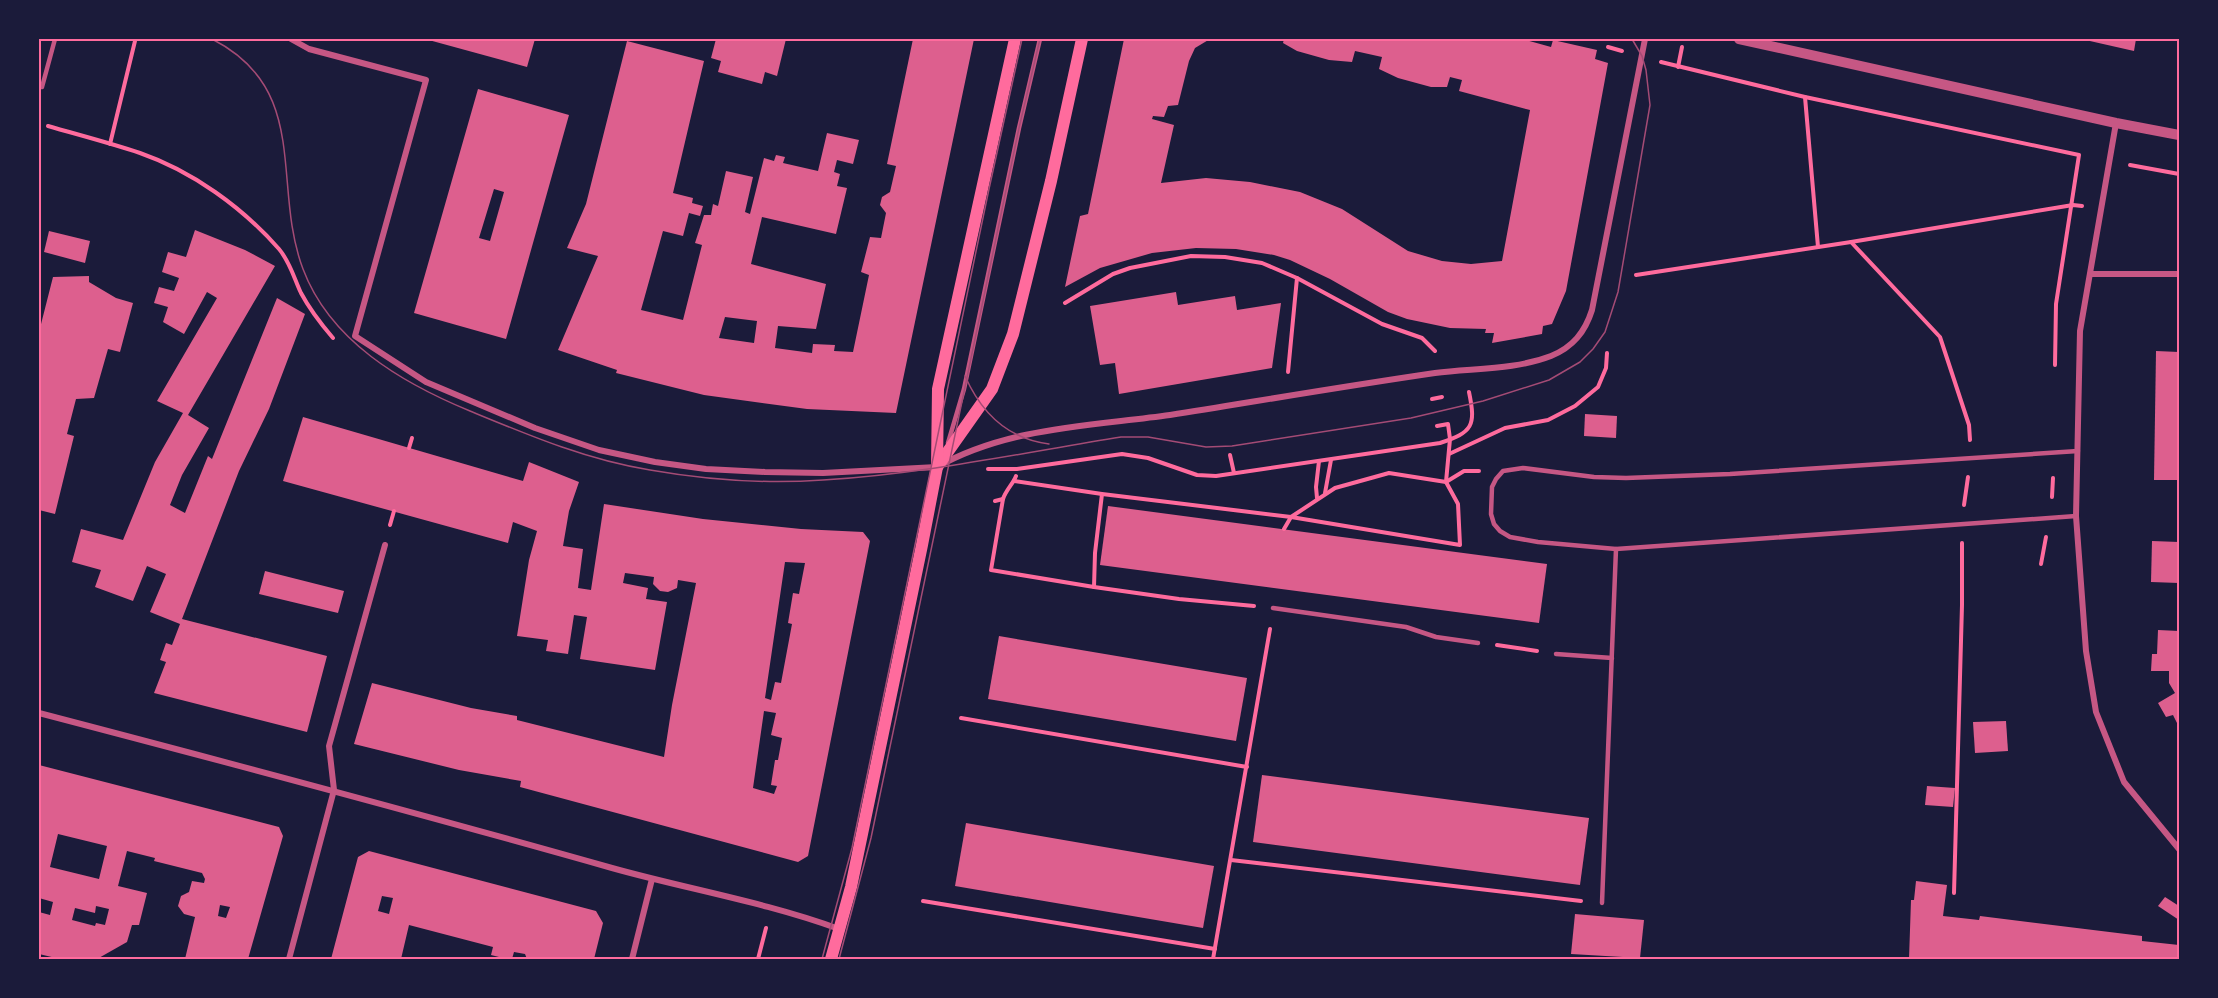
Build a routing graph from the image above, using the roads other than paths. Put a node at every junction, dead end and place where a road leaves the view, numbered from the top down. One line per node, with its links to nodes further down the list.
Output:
1 (55, 39): 8 (lane)
2 (291, 39): 14 (street)
3 (1015, 39): 14 (main road)
4 (1040, 39): 14 (lane)
5 (1082, 39): 14 (main road)
6 (1645, 39): 14 (street)
7 (1739, 39): 9 (street)
8 (39, 86)
9 (2116, 123): 10 (street); 11 (street)
10 (2179, 135)
11 (2091, 274): 12 (street); 13 (street)
12 (2179, 274)
13 (2078, 451): 15 (street); 17 (lane)
14 (937, 467): 27 (main road)
15 (2076, 516): 17 (lane); 24 (street)
16 (385, 545): 23 (street)
17 (1616, 549): 21 (lane)
18 (1273, 608): 19 (lane)
19 (1478, 643)
20 (1556, 654): 21 (lane)
21 (1612, 658): 26 (lane)
22 (39, 713): 23 (street)
23 (334, 790): 25 (street); 28 (street)
24 (2179, 849)
25 (652, 879): 27 (street); 29 (street)
26 (1602, 903)
27 (839, 929): 30 (main road)
28 (289, 959)
29 (632, 959)
30 (831, 959)

